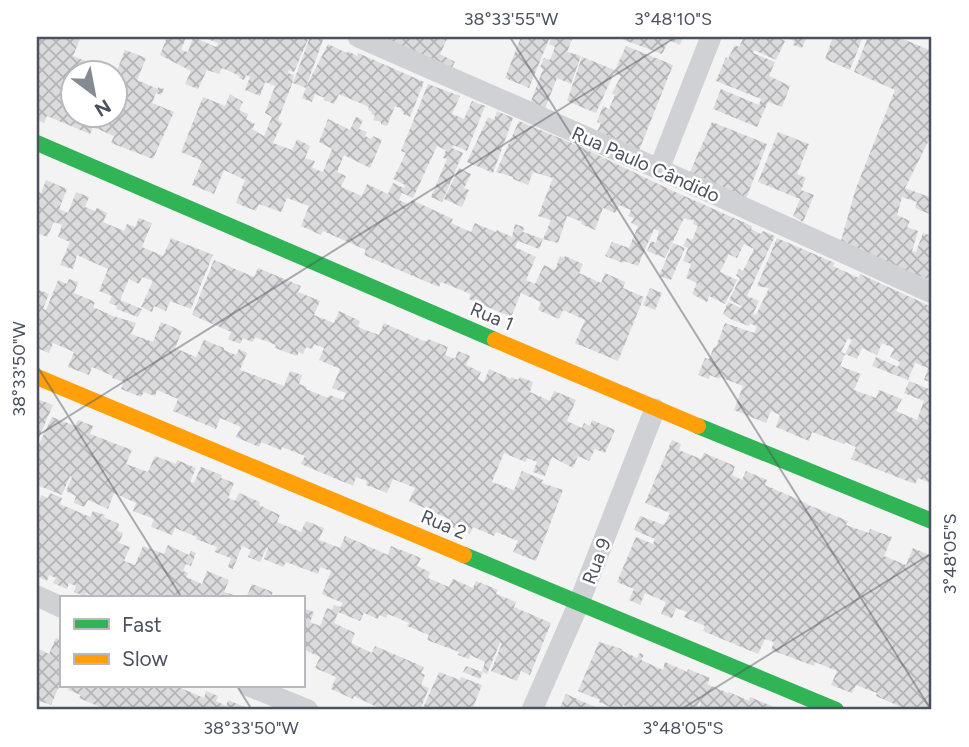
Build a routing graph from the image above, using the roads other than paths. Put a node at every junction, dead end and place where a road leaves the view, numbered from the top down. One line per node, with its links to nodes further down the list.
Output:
1 (358, 37): 4 (street, Rua Paulo Cândido)
2 (711, 37): 4 (street)
3 (37, 144): 7 (street, Rua 1)
4 (659, 169): 5 (street, Rua Paulo Cândido)
5 (932, 293)
6 (37, 377): 10 (street, Rua 2)
7 (655, 409): 8 (street, Rua 1); 10 (street, Rua 9)
8 (932, 521)
9 (37, 596): 11 (street)
10 (579, 603): 14 (street, Rua 9); 15 (street, Rua 2)
11 (60, 607)
12 (254, 688): 13 (street)
13 (308, 710)
14 (532, 710)
15 (836, 710)

